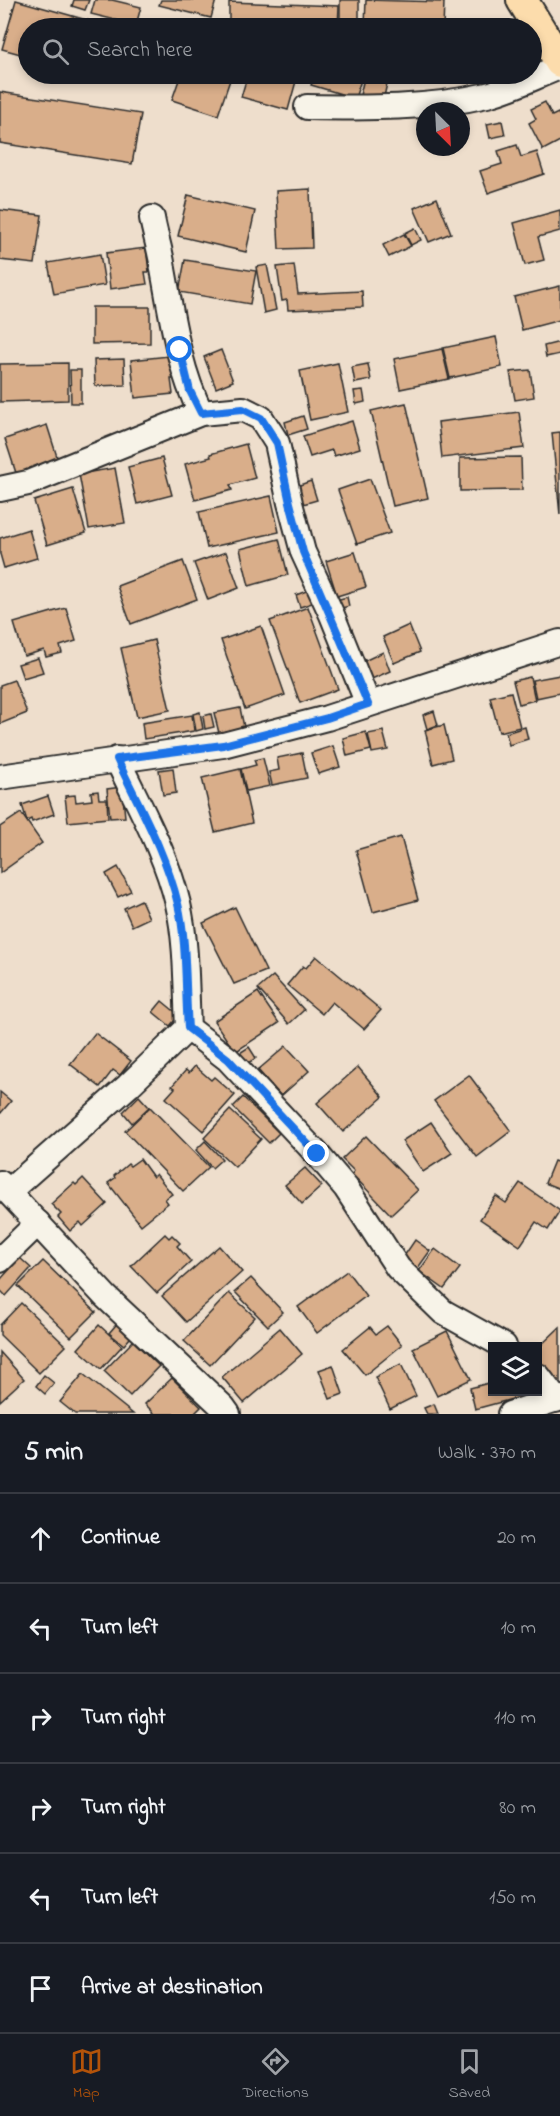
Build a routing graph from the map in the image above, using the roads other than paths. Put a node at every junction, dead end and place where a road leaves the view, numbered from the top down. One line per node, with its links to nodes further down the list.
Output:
1 (522, 0): 2 (main road)
2 (533, 18)
3 (542, 33): 4 (main road)
4 (560, 62)
5 (560, 67): 6 (street)
6 (542, 74)
7 (516, 84): 8 (street)
8 (308, 107)
9 (152, 218): 10 (street)
10 (201, 413): 11 (street); 13 (street)
11 (0, 489)
12 (560, 642): 13 (street)
13 (368, 704): 14 (street)
14 (117, 759): 15 (street); 16 (street)
15 (0, 777)
16 (188, 1028): 17 (street); 20 (street)
17 (5, 1187): 18 (street)
18 (38, 1223): 19 (street); 23 (street)
19 (0, 1260)
20 (496, 1342)
21 (542, 1381): 22 (street)
22 (558, 1399): 24 (street)
23 (228, 1414)
24 (510, 1414)

